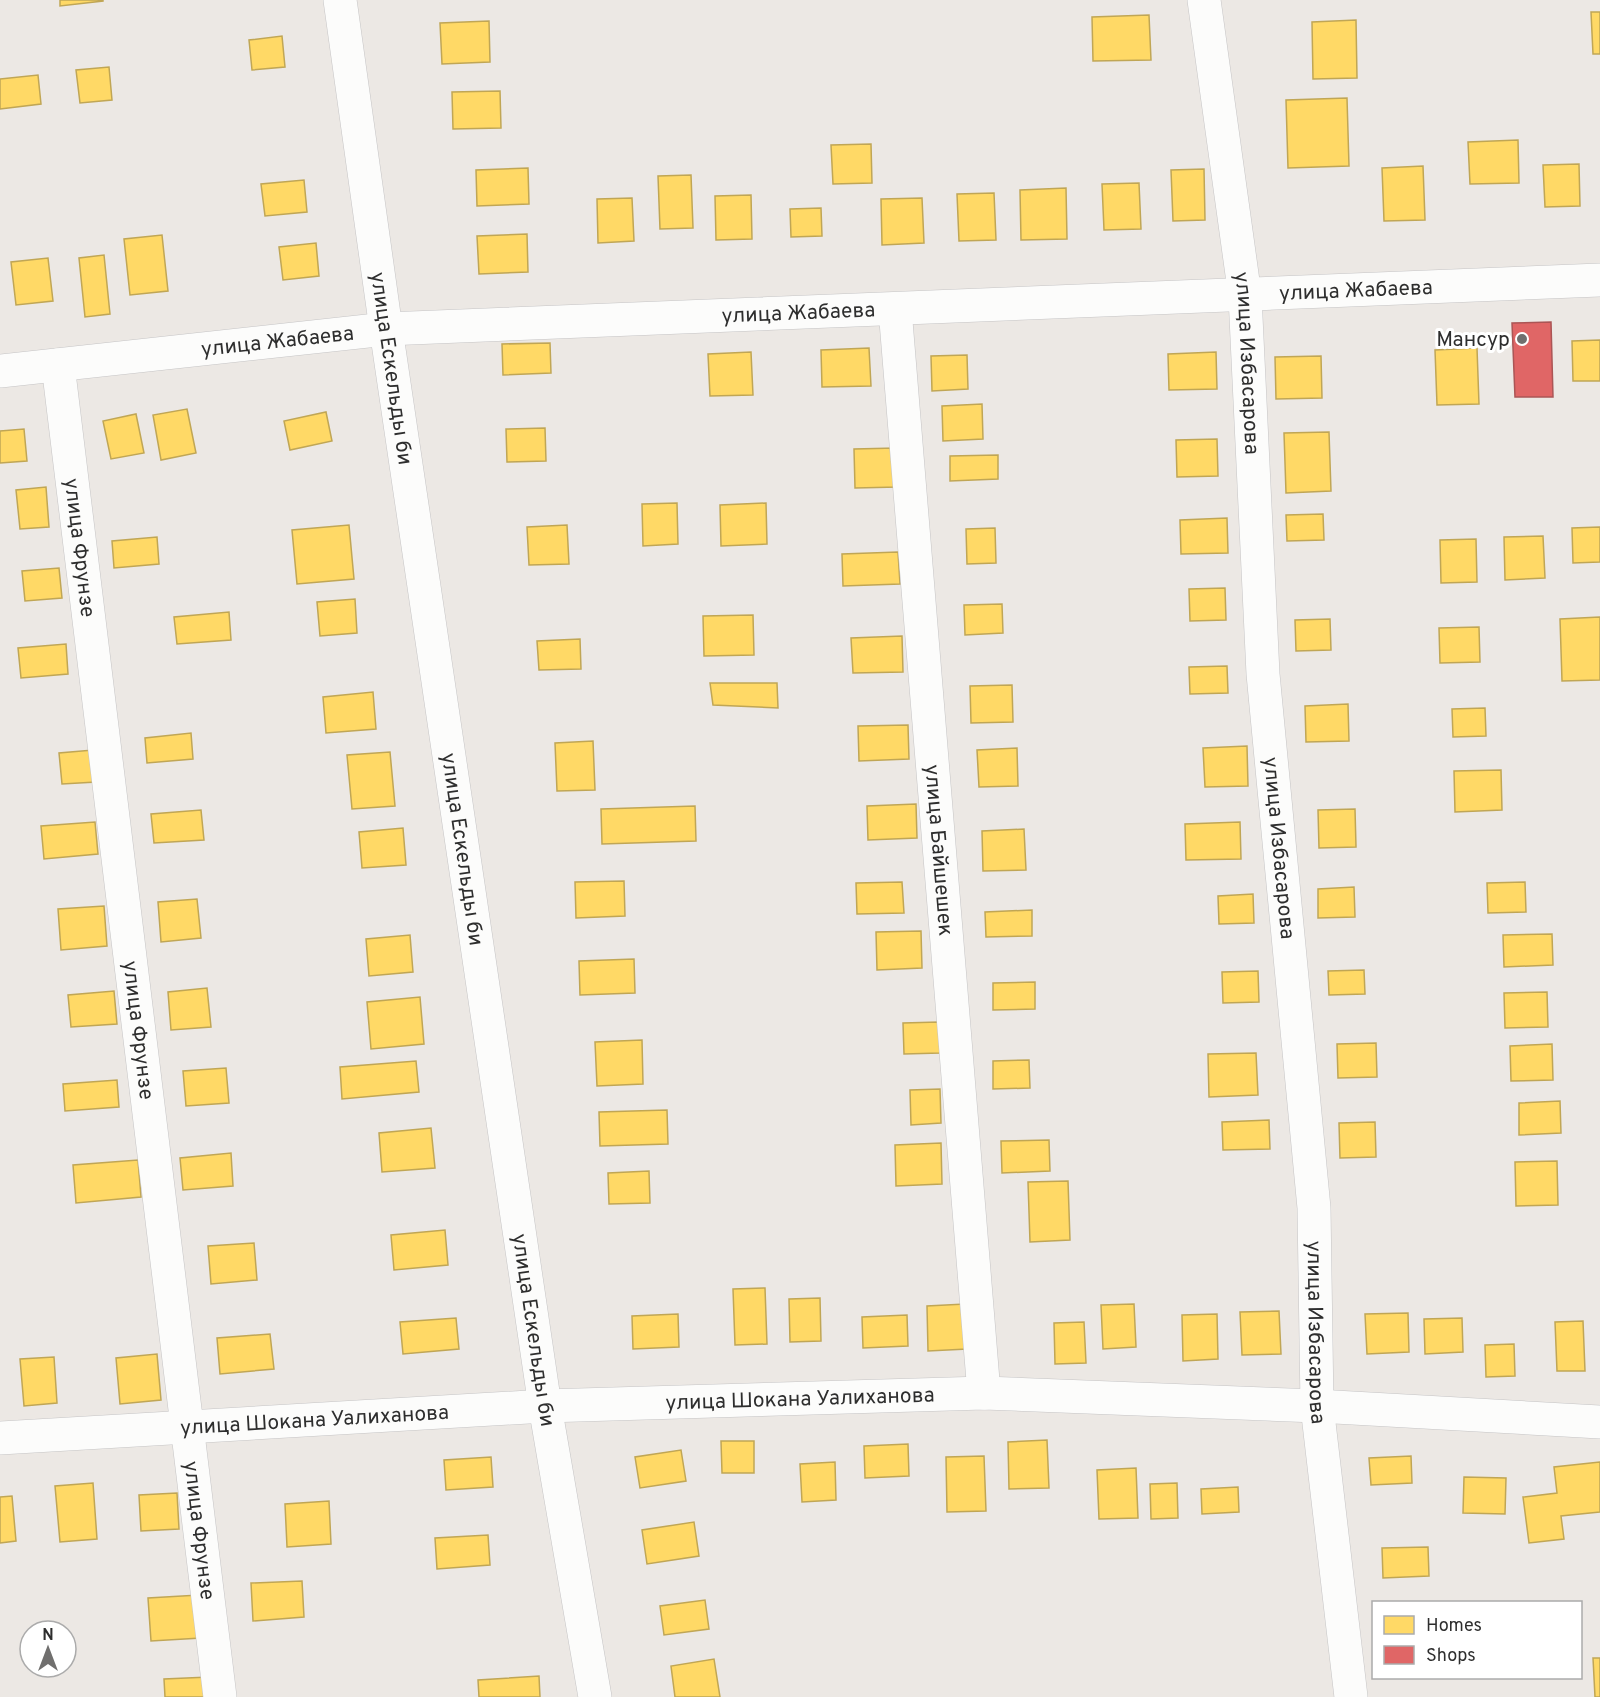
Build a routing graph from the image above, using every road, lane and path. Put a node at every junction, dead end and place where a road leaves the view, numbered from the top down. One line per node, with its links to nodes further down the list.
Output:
1 (340, 0): 6 (street, улица Ескельды би)
2 (1204, 0): 4 (street, улица Избасарова)
3 (1600, 280): 4 (street, улица Жабаева)
4 (1245, 296): 5 (street, улица Жабаева); 11 (street, улица Избасарова)
5 (895, 309): 6 (street, улица Жабаева); 9 (street, улица Байшешек)
6 (386, 329): 7 (street, улица Жабаева); 10 (street, улица Ескельды би)
7 (58, 365): 8 (street, улица Жабаева); 13 (street, улица Фрунзе)
8 (0, 371)
9 (984, 1393): 10 (street, улица Шокана Уалиханова); 11 (street, улица Шокана Уалиханова)
10 (545, 1406): 13 (street, улица Шокана Уалиханова); 16 (street, улица Ескельды би)
11 (1317, 1406): 12 (street, улица Шокана Уалиханова); 17 (street, улица Избасарова)
12 (1600, 1422)
13 (188, 1428): 14 (street, улица Шокана Уалиханова); 15 (street, улица Фрунзе)
14 (0, 1438)
15 (220, 1697)
16 (595, 1697)
17 (1351, 1697)

